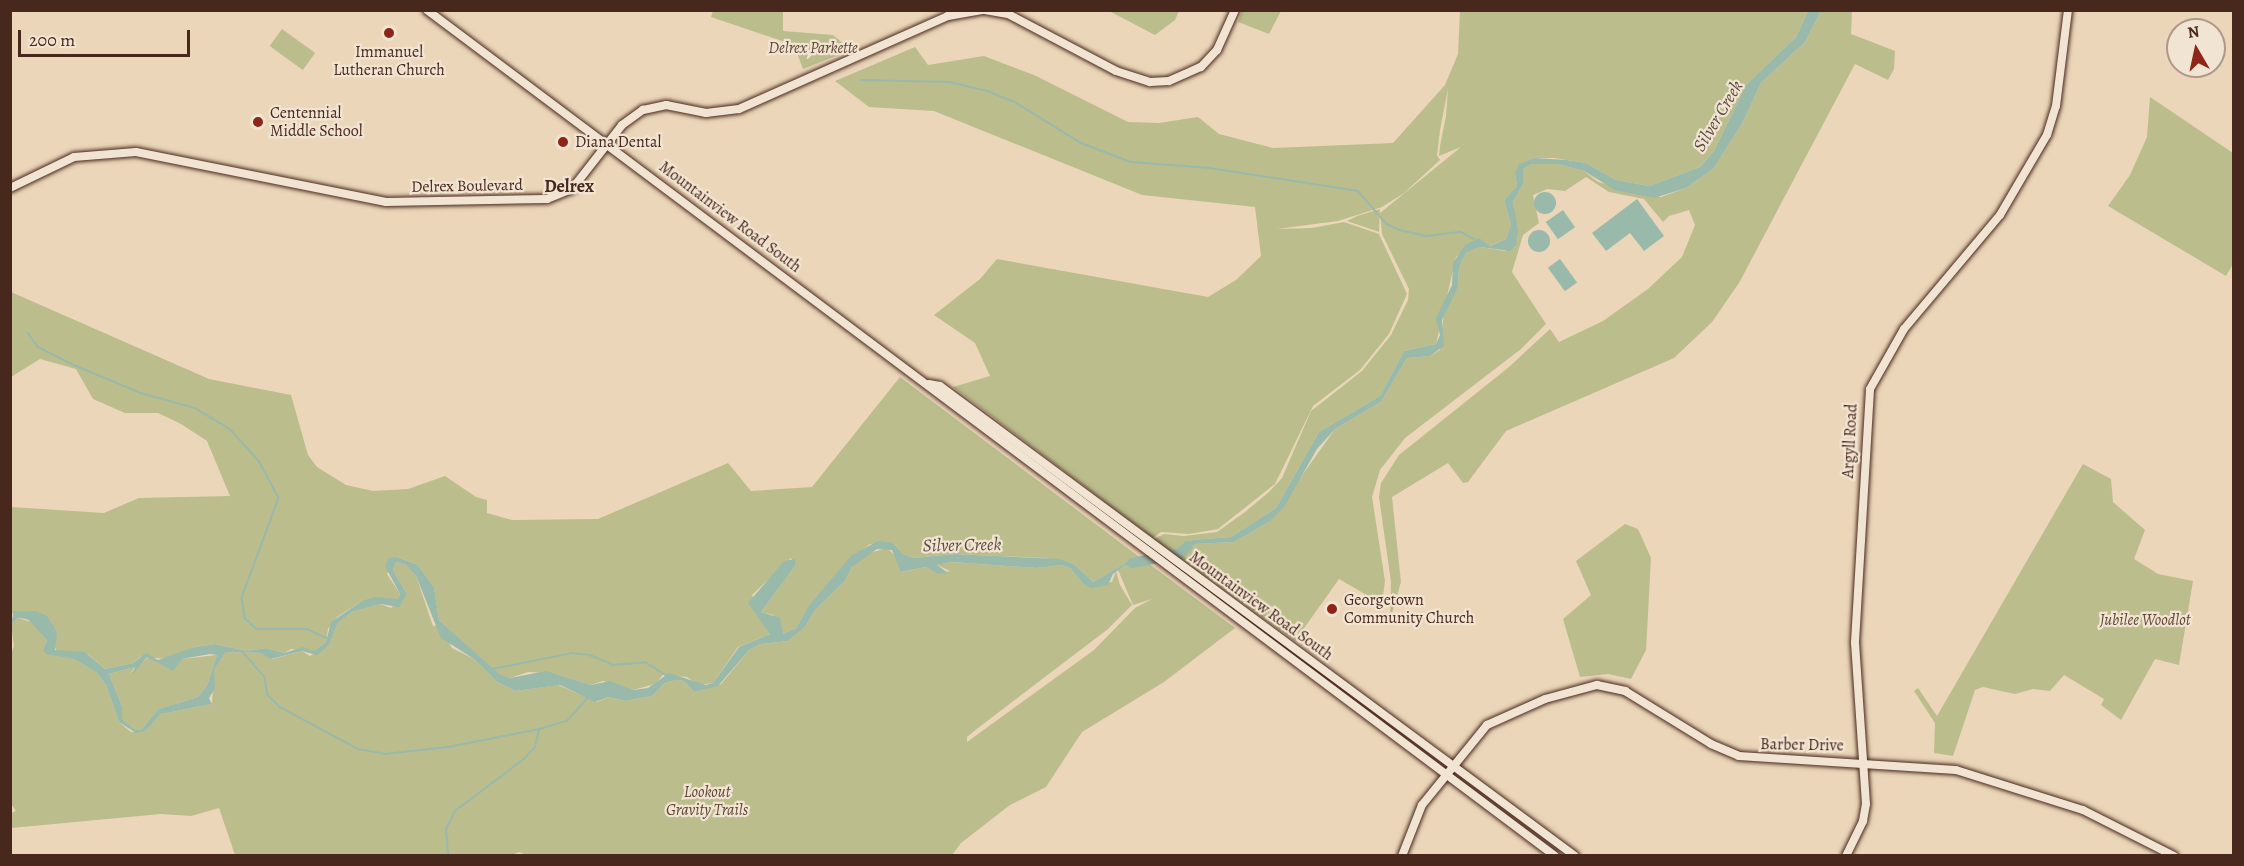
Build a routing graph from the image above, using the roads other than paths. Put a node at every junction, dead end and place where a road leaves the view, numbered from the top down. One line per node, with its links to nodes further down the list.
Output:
1 (427, 10): 5 (street, Mountainview Road South)
2 (984, 10): 3 (street, Delrex Boulevard); 5 (street, Delrex Boulevard)
3 (1235, 10)
4 (2068, 10): 8 (street, Argyll Road)
5 (607, 144): 6 (street, Delrex Boulevard); 7 (street, Mountainview Road South)
6 (10, 189)
7 (1215, 598): 9 (street, Mountainview Road South); 10 (street, Mountainview Road South)
8 (1864, 762): 9 (street, Barber Drive); 14 (street, Argyll Road); 15 (street, Barber Drive)
9 (1453, 766): 10 (street, Barber Drive); 13 (street, Mountainview Road South)
10 (1447, 774): 11 (street, Barber Drive); 12 (street, Mountainview Road South)
11 (1402, 855)
12 (1555, 855)
13 (1575, 855)
14 (1846, 855)
15 (2174, 855)

